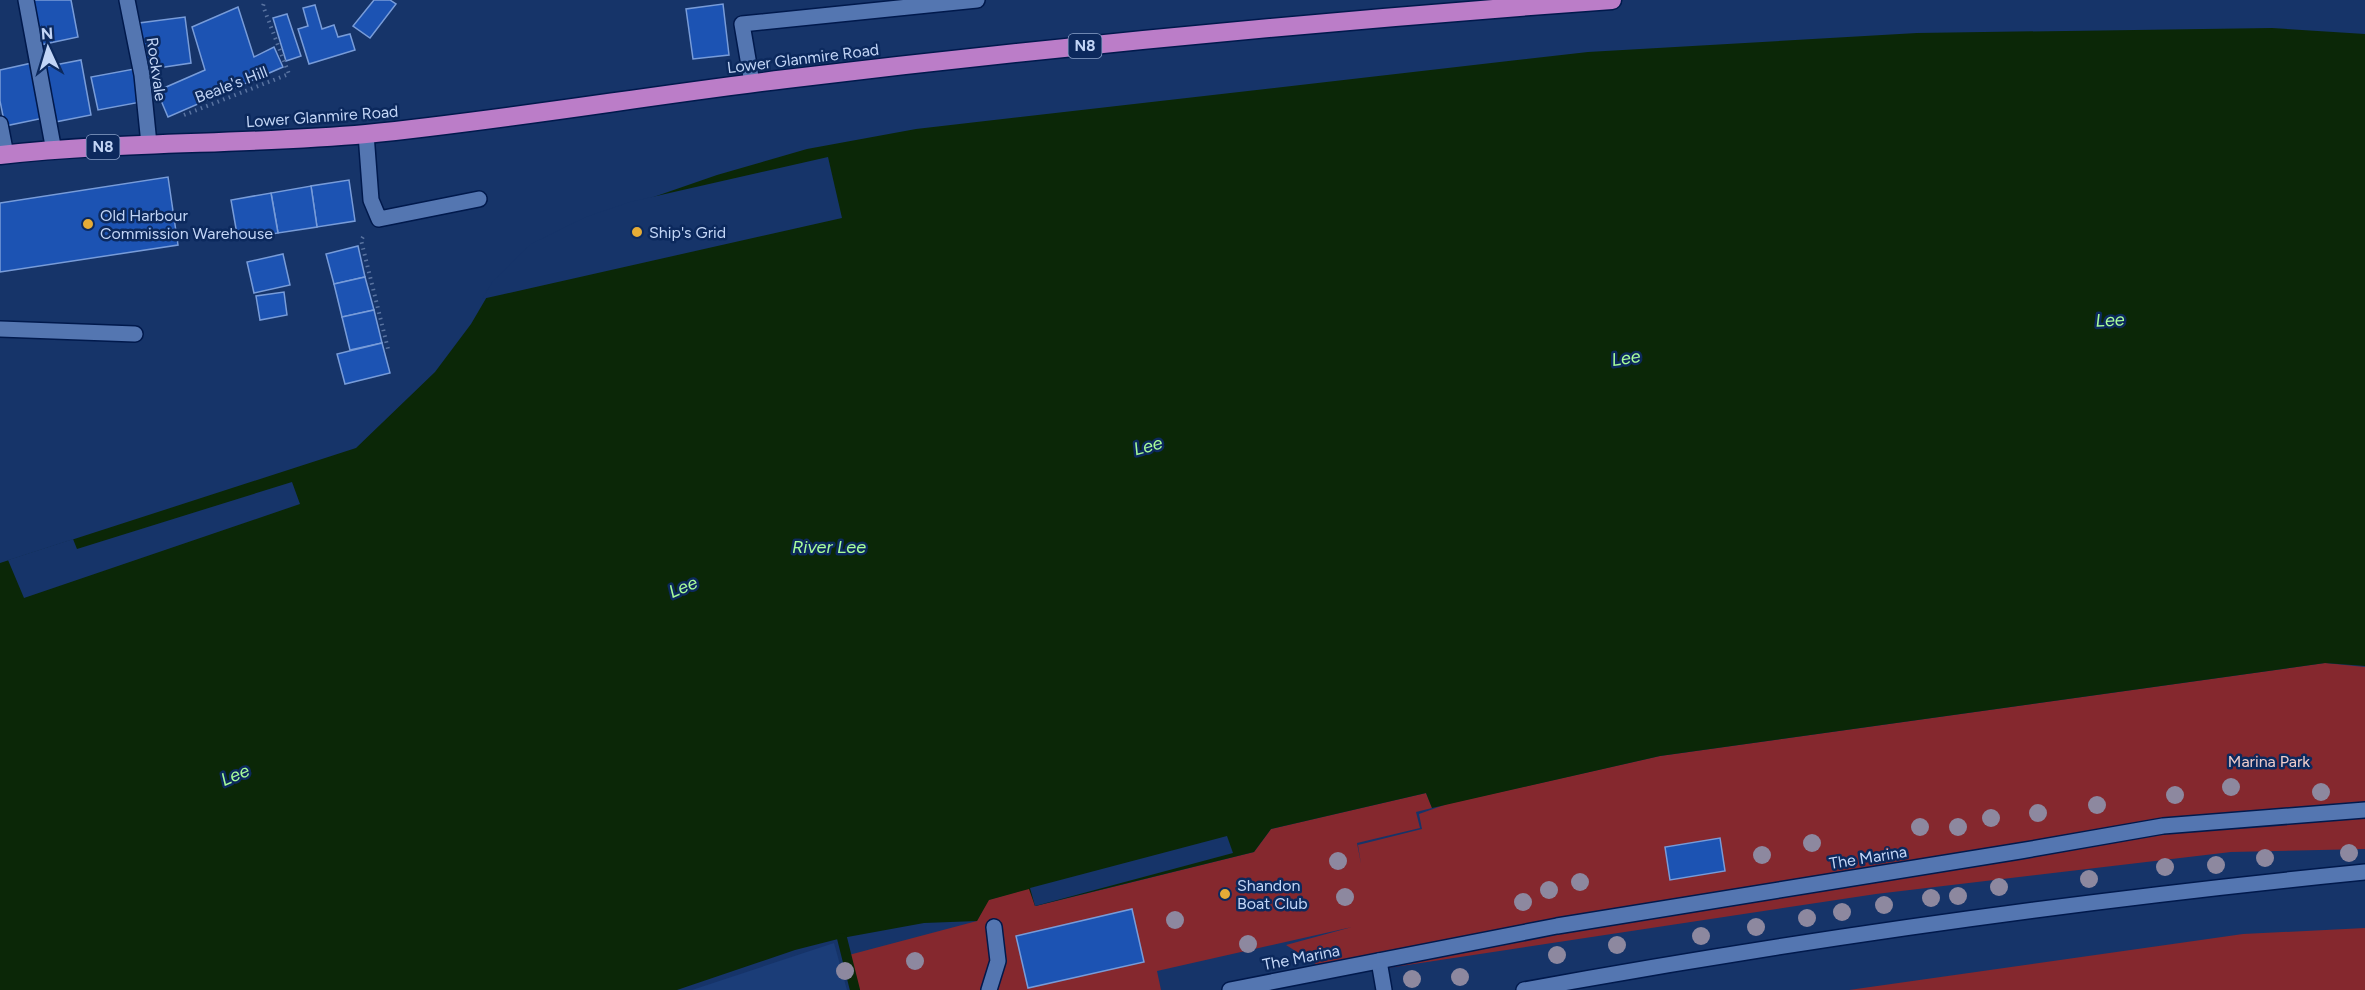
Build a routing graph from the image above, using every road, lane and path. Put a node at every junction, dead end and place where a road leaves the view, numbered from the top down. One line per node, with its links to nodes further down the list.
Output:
1 (26, 0): 11 (street)
2 (127, 0): 10 (street, Rockvale)
3 (265, 0): 7 (path, Beale's Hill)
4 (977, 0): 6 (street)
5 (1612, 0): 6 (highway, Lower Glanmire Road / N8)
6 (752, 83): 9 (highway, Lower Glanmire Road / N8)
7 (175, 118)
8 (0, 124): 12 (street)
9 (366, 134): 10 (highway, Lower Glanmire Road / N8); 14 (street)
10 (149, 144): 11 (highway, Lower Glanmire Road / N8)
11 (54, 151): 12 (highway, Lower Glanmire Road / N8)
12 (3, 155)
13 (480, 199): 14 (street)
14 (379, 219): 17 (path)
15 (0, 329): 16 (street)
16 (135, 334)
17 (389, 353)
18 (2365, 810): 21 (street, The Marina)
19 (2365, 872): 25 (street)
20 (994, 927): 22 (street)
21 (1379, 961): 23 (street, The Marina); 24 (street)
22 (989, 990)
23 (1230, 990)
24 (1384, 990)
25 (1524, 990)

